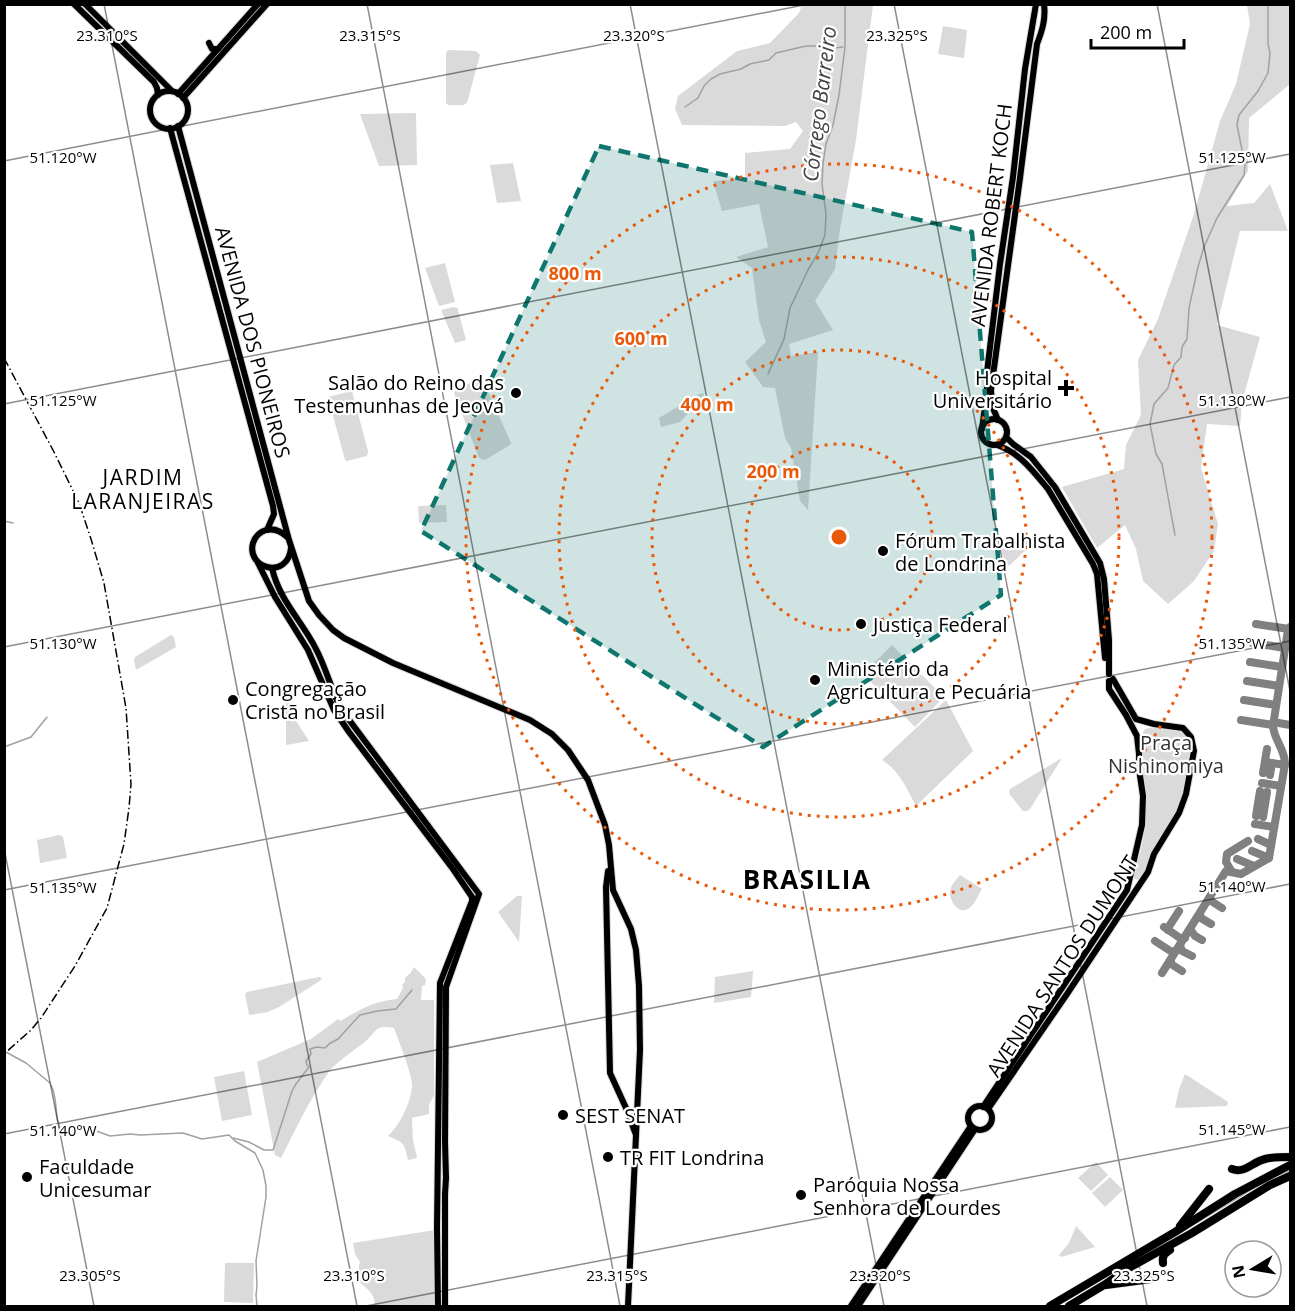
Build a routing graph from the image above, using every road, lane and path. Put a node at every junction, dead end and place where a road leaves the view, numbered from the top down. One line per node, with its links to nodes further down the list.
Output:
1 (74, 4): 11 (main road)
2 (85, 4): 12 (main road)
3 (258, 4): 10 (main road)
4 (267, 4): 12 (main road)
5 (1036, 4): 8 (main road, AVENIDA ROBERT KOCH)
6 (1044, 4): 7 (main road, AVENIDA ROBERT KOCH)
7 (1045, 13): 8 (main road); 15 (main road, AVENIDA ROBERT KOCH)
8 (1034, 14): 15 (main road, AVENIDA ROBERT KOCH)
9 (210, 43): 10 (main road)
10 (218, 49): 12 (main road)
11 (158, 95): 12 (main road); 14 (main road)
12 (178, 95): 13 (main road)
13 (178, 126): 14 (main road); 21 (main road, AVENIDA DOS PIONEIROS)
14 (170, 128): 20 (main road, AVENIDA DOS PIONEIROS)
15 (990, 375): 16 (main road, AVENIDA ROBERT KOCH); 17 (main road, AVENIDA ROBERT KOCH)
16 (998, 420): 17 (main road); 18 (main road)
17 (982, 429): 19 (main road)
18 (1006, 437): 19 (main road); 26 (main road)
19 (997, 445): 28 (main road)
20 (267, 530): 21 (main road); 23 (main road)
21 (290, 542): 22 (main road); 24 (main road, AVENIDA DOS PIONEIROS)
22 (286, 562): 24 (main road); 25 (main road)
23 (258, 563): 25 (main road); 58 (main road)
24 (298, 566): 32 (main road, AVENIDA DOS PIONEIROS)
25 (272, 568): 59 (main road)
26 (1109, 661): 27 (main road); 28 (main road)
27 (1117, 662)
28 (1110, 677): 29 (main road, AVENIDA SANTOS DUMONT)
29 (1129, 713): 30 (main road, AVENIDA SANTOS DUMONT); 31 (main road, AVENIDA SANTOS DUMONT)
30 (1154, 724): 31 (main road); 34 (main road, AVENIDA SANTOS DUMONT)
31 (1137, 736): 33 (main road, AVENIDA SANTOS DUMONT)
32 (610, 856): 35 (main road); 36 (main road)
33 (1129, 881): 34 (main road); 37 (main road, AVENIDA SANTOS DUMONT)
34 (1140, 883): 38 (main road, AVENIDA SANTOS DUMONT)
35 (606, 887): 36 (main road); 39 (main road)
36 (613, 890): 40 (main road)
37 (1127, 890): 38 (main road); 43 (main road, AVENIDA SANTOS DUMONT)
38 (1128, 902): 43 (main road, AVENIDA SANTOS DUMONT)
39 (607, 910): 40 (main road); 42 (main road)
40 (623, 913): 41 (main road)
41 (638, 1106): 42 (main road); 45 (main road)
42 (626, 1108): 44 (main road)
43 (986, 1108): 46 (main road); 46 (main road)
44 (630, 1118): 45 (main road); 47 (main road)
45 (638, 1119): 47 (main road)
46 (973, 1127): 61 (main road); 62 (main road)
47 (637, 1138): 60 (main road)
48 (1290, 1157): 50 (highway)
49 (1290, 1166): 53 (highway)
50 (1232, 1169)
51 (1290, 1176): 54 (highway)
52 (1209, 1189): 53 (highway)
53 (1175, 1232): 63 (highway)
54 (1192, 1233): 55 (highway); 57 (highway)
55 (1163, 1263)
56 (1151, 1279): 57 (highway)
57 (1104, 1285): 64 (highway)
58 (438, 1306)
59 (445, 1306)
60 (628, 1306)
61 (851, 1306)
62 (858, 1306)
63 (1050, 1306)
64 (1069, 1306)

